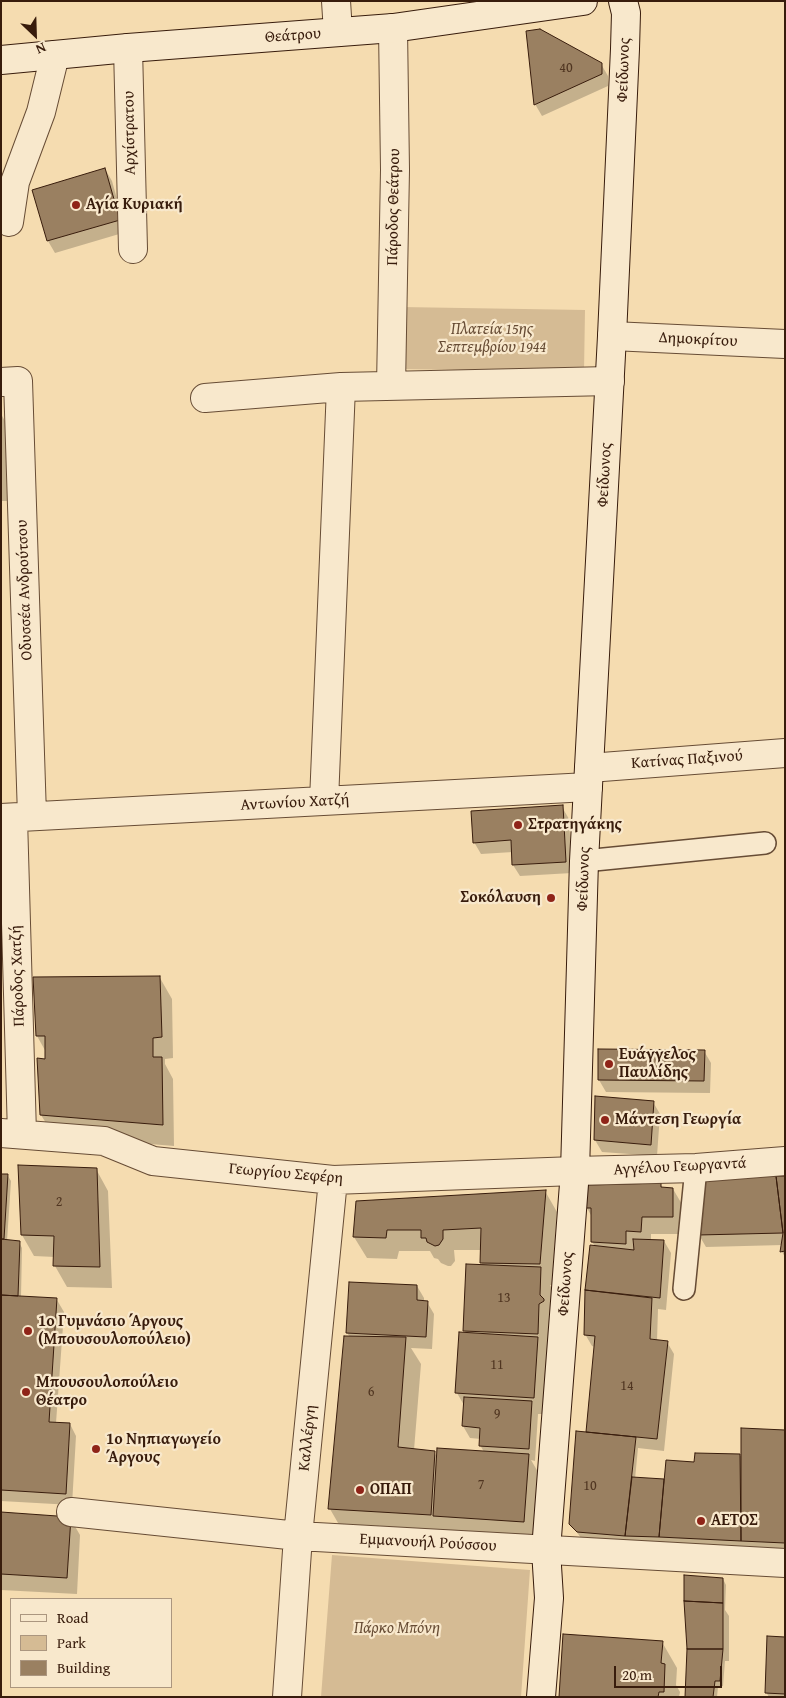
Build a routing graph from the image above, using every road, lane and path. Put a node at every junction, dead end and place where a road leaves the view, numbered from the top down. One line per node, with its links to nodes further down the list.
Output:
1 (336, 1): 5 (street)
2 (623, 1): 11 (street, Φείδωνος)
3 (566, 2): 4 (street, Θεάτρου)
4 (393, 28): 5 (street, Θεάτρου); 15 (street, Πάροδος Θεάτρου)
5 (338, 32): 6 (street, Θεάτρου)
6 (128, 48): 7 (street, Θεάτρου); 10 (street, Αρχίστρατου)
7 (55, 55): 8 (street, Θεάτρου); 9 (street)
8 (1, 60)
9 (9, 222)
10 (133, 249)
11 (612, 336): 12 (street, Δημοκρίτου); 13 (street, Φείδωνος)
12 (785, 344)
13 (610, 381): 15 (street); 19 (street, Φείδωνος)
14 (1, 382): 21 (street, Οδυσσέα Ανδρούτσου)
15 (391, 386): 16 (street)
16 (341, 387): 17 (street); 20 (street)
17 (205, 398)
18 (785, 753): 19 (street, Κατίνας Παξινού)
19 (589, 778): 20 (street, Αντωνίου Χατζή); 23 (street, Φείδωνος)
20 (324, 801): 21 (street, Αντωνίου Χατζή)
21 (15, 817): 24 (street, Πάροδος Χατζή)
22 (765, 843): 23 (lane)
23 (584, 862): 27 (street, Φείδωνος)
24 (12, 1133): 28 (street, Γεωργίου Σεφέρη)
25 (785, 1161): 26 (street, Αγγέλου Γεωργαντά)
26 (696, 1168): 27 (street, Αγγέλου Γεωργαντά); 29 (lane)
27 (575, 1171): 28 (street, Γεωργίου Σεφέρη); 32 (street, Φείδωνος)
28 (333, 1180): 31 (street, Καλλέργη)
29 (684, 1289)
30 (71, 1512): 31 (street, Εμμανουήλ Ρούσσου)
31 (298, 1536): 32 (street, Εμμανουήλ Ρούσσου); 34 (street, Καλλέργη)
32 (546, 1550): 33 (street, Εμμανουήλ Ρούσσου); 35 (street, Φείδωνος)
33 (785, 1563)
34 (287, 1697)
35 (541, 1697)

